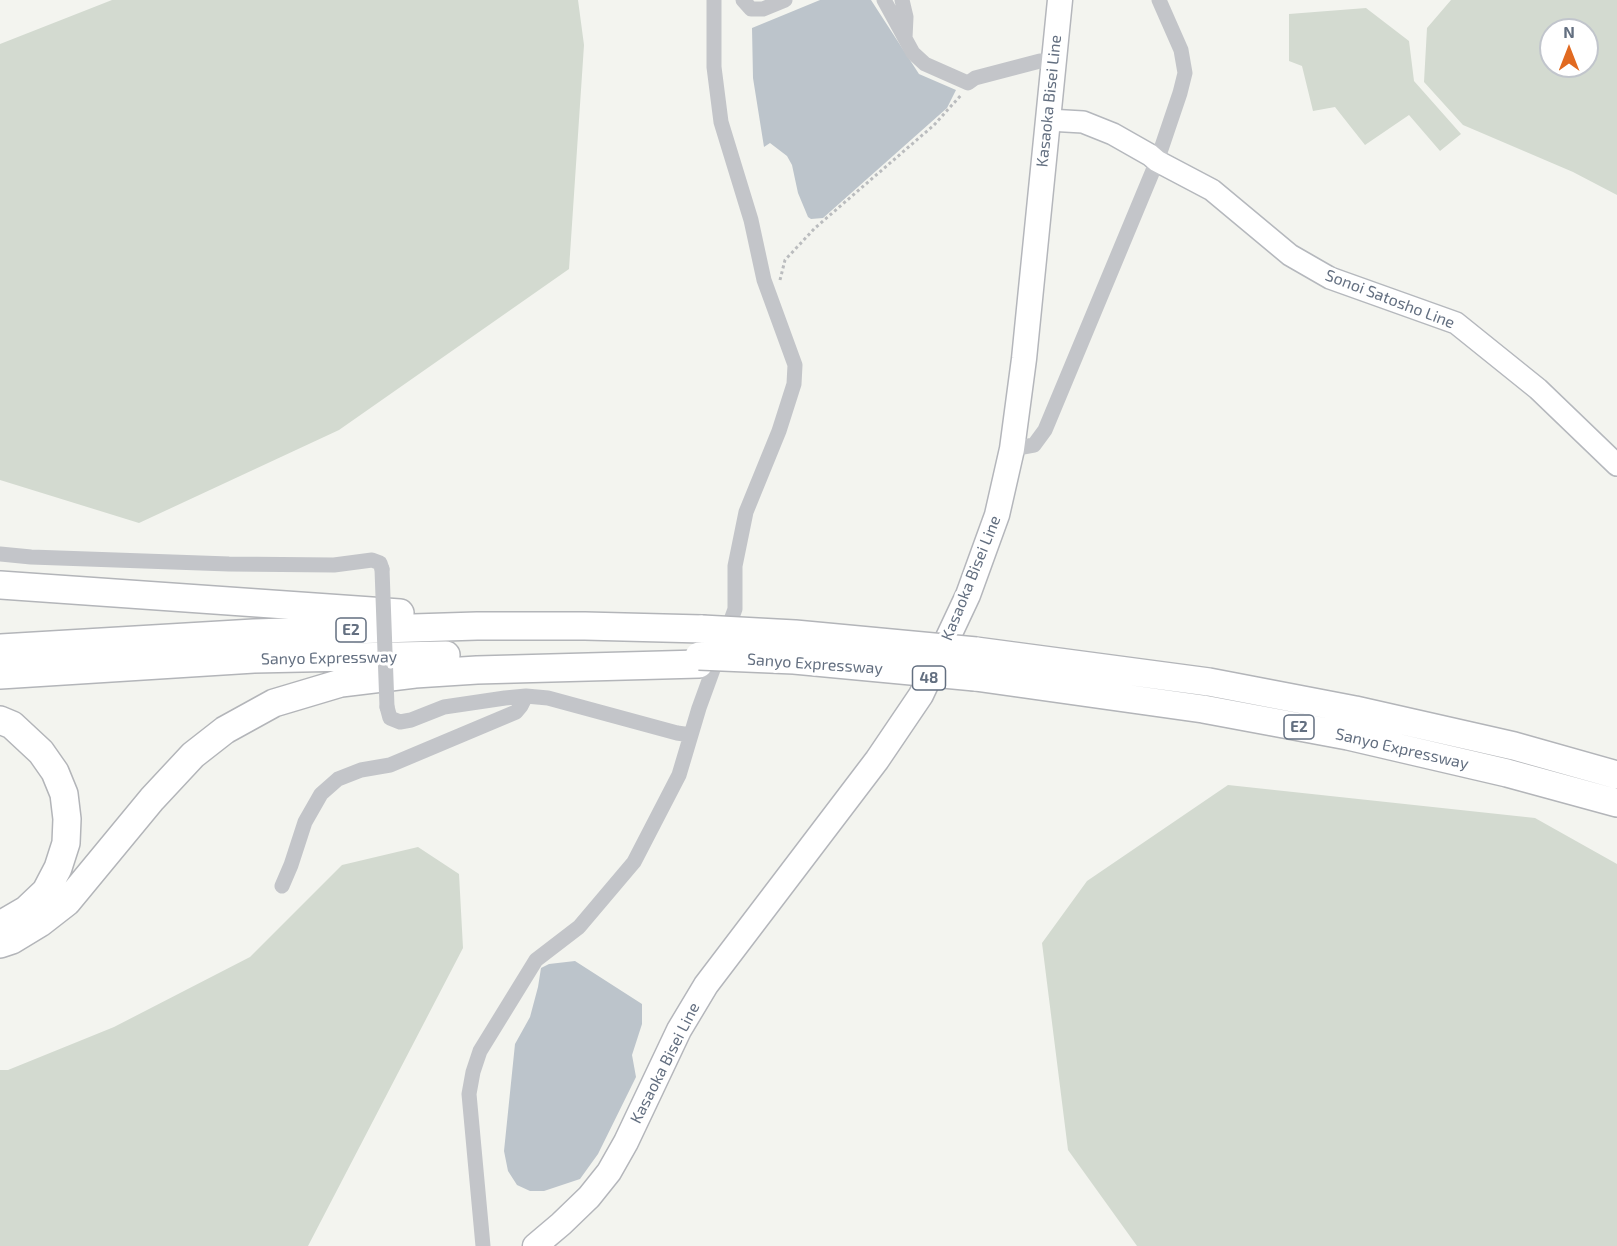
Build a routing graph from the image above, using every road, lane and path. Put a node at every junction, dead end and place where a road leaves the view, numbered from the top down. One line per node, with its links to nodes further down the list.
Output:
1 (714, 0): 13 (street)
2 (743, 0): 3 (street)
3 (785, 0)
4 (884, 0): 8 (street)
5 (902, 0): 8 (street)
6 (1060, 0): 9 (main road, Kasaoka Bisei Line / 48)
7 (1159, 0): 12 (street)
8 (905, 38): 10 (street)
9 (1053, 62): 10 (street); 11 (main road, Kasaoka Bisei Line / 48)
10 (968, 83): 13 (path)
11 (1048, 120): 12 (main road, Sonoi Satosho Line); 14 (main road, Kasaoka Bisei Line / 48)
12 (1157, 161): 14 (street); 15 (main road, Sonoi Satosho Line)
13 (777, 318): 25 (street)
14 (1012, 449): 32 (main road, Kasaoka Bisei Line / 48)
15 (1617, 465)
16 (0, 554): 23 (street, bridge)
17 (0, 585): 18 (highway)
18 (585, 626): 19 (highway, Sanyo Expressway / E2); 21 (highway, Sanyo Expressway / E2, bridge)
19 (0, 648)
20 (699, 660): 21 (highway, Sanyo Expressway / E2, bridge); 22 (highway, Sanyo Expressway / E2); 30 (highway)
21 (976, 664): 26 (highway, Sanyo Expressway / E2); 27 (highway, Sanyo Expressway / E2)
22 (0, 675)
23 (526, 696): 25 (street); 28 (street)
24 (0, 720): 29 (highway)
25 (691, 735): 31 (street)
26 (1617, 776)
27 (1617, 803)
28 (282, 886)
29 (0, 925)
30 (0, 944)
31 (483, 1246)
32 (535, 1246)

